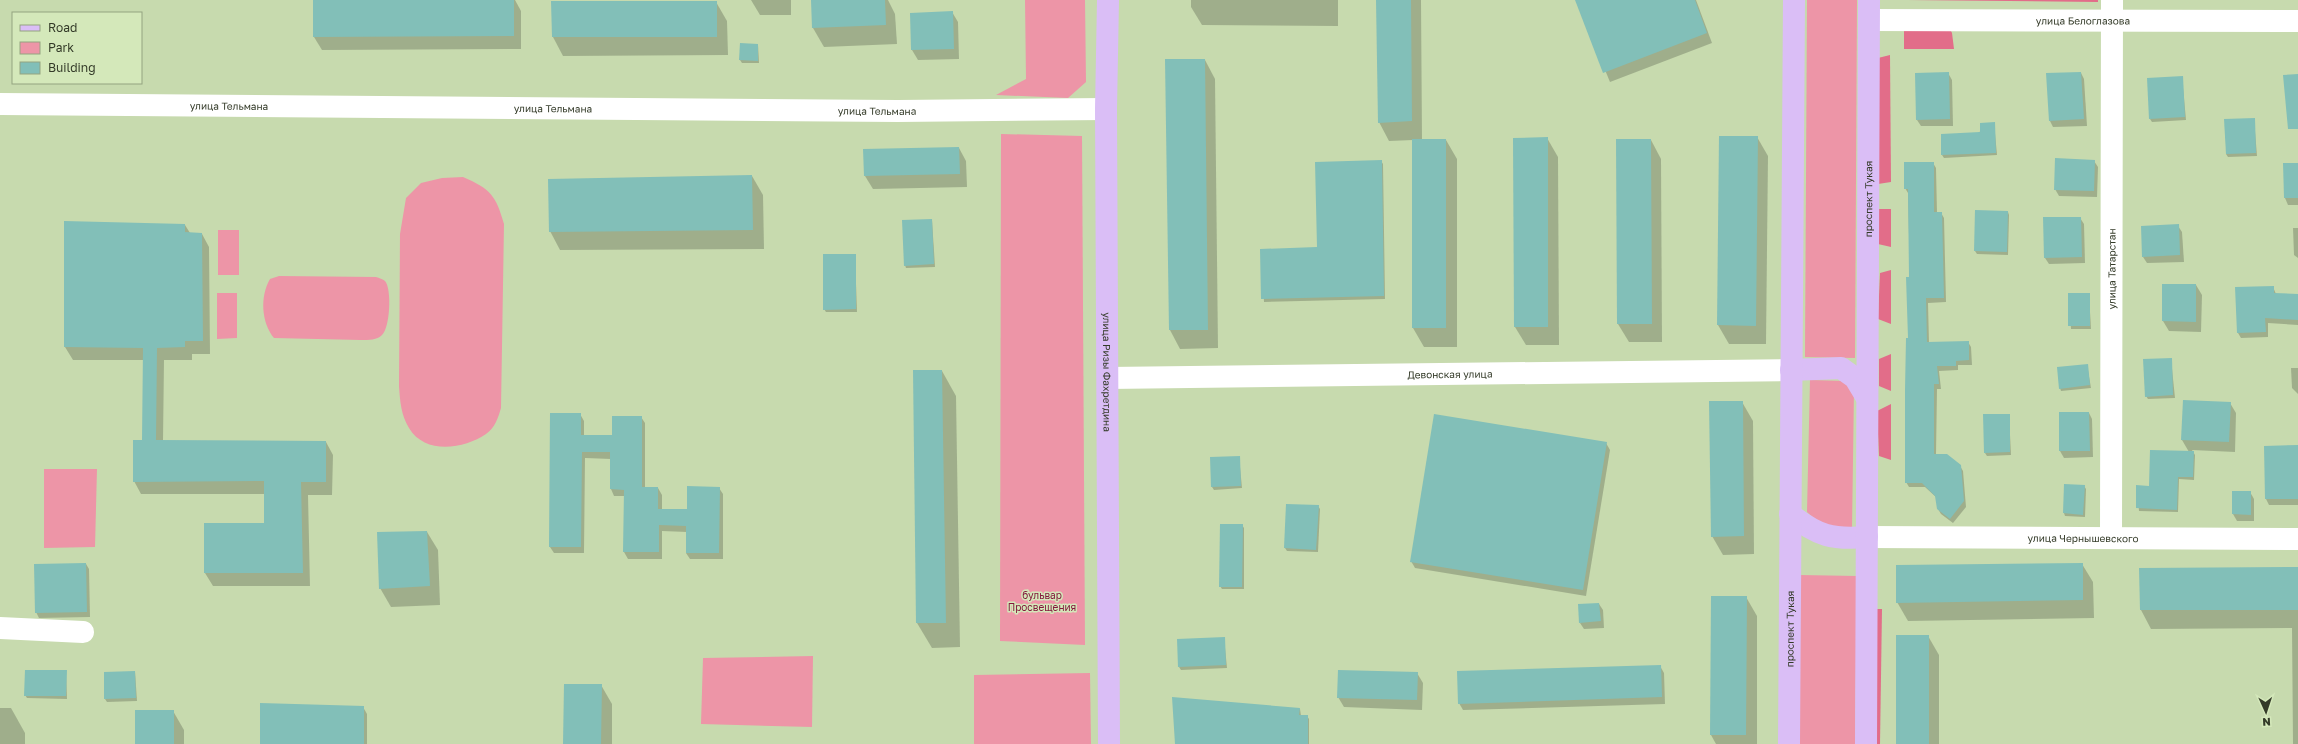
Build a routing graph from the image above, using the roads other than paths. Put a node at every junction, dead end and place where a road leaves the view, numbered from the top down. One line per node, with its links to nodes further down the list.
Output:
1 (1108, 0): 7 (main road, улица Ризы Фахретдина)
2 (1794, 0): 8 (main road, проспект Тукая)
3 (1869, 10): 4 (street, улица Белоглазова); 10 (main road, проспект Тукая)
4 (2112, 10): 5 (street, улица Белоглазова); 13 (street, улица Татарстан)
5 (2298, 21)
6 (0, 104): 7 (street, улица Тельмана)
7 (1106, 109): 9 (main road, улица Ризы Фахретдина)
8 (1791, 370): 9 (street, Девонская улица); 10 (main road); 11 (main road, проспект Тукая)
9 (1108, 378): 17 (main road, улица Ризы Фахретдина)
10 (1867, 398): 12 (main road, проспект Тукая)
11 (1790, 514): 12 (main road); 18 (main road, проспект Тукая)
12 (1867, 537): 13 (street, улица Чернышевского); 19 (main road, проспект Тукая)
13 (2111, 538): 14 (street, улица Чернышевского)
14 (2298, 539)
15 (0, 628): 16 (street)
16 (83, 632)
17 (1110, 744)
18 (1789, 744)
19 (1866, 744)

